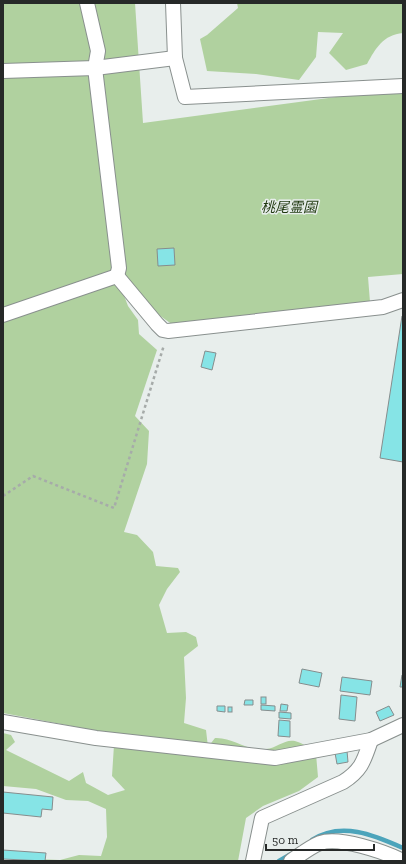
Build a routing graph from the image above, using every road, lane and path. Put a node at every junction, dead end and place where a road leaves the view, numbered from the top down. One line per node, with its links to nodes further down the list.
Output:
1 (87, 3): 4 (street)
2 (173, 3): 3 (street)
3 (175, 58): 4 (street); 6 (street)
4 (95, 68): 5 (street); 7 (street)
5 (3, 71)
6 (403, 86)
7 (117, 276): 9 (street); 10 (street)
8 (403, 300): 10 (street)
9 (3, 315)
10 (168, 331): 11 (path)
11 (3, 496)
12 (3, 722): 14 (street)
13 (403, 726): 14 (street)
14 (370, 740): 16 (street)
15 (403, 860): 17 (street)
16 (253, 861)
17 (291, 861)

